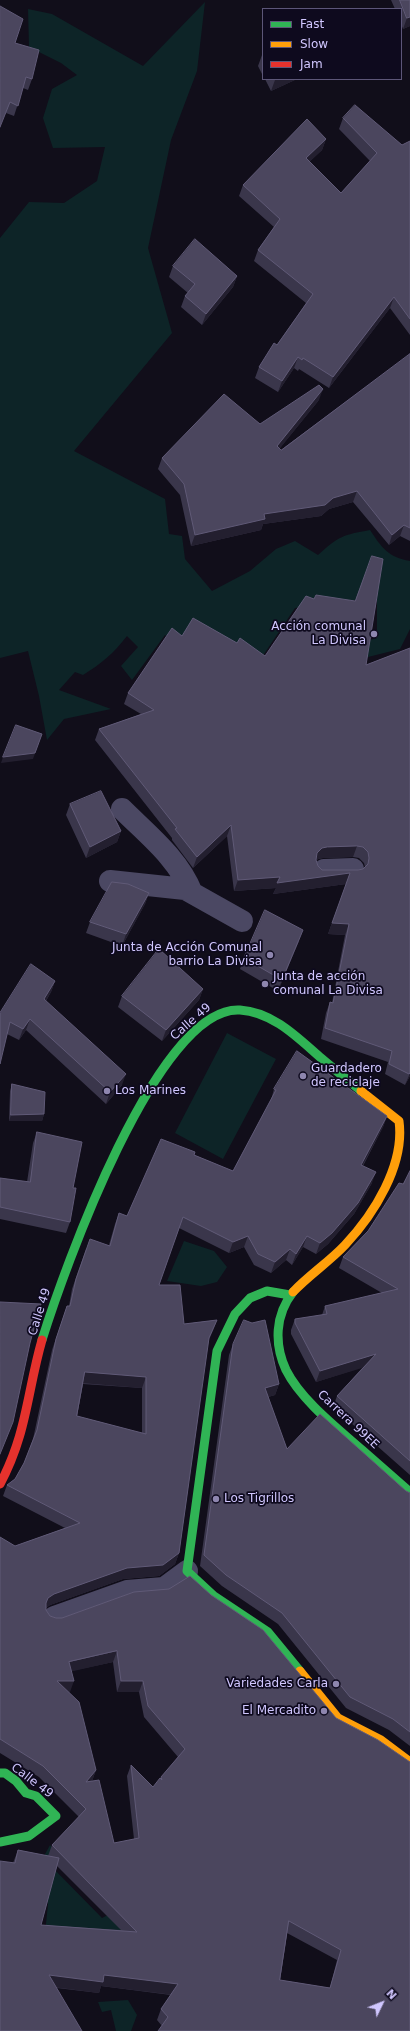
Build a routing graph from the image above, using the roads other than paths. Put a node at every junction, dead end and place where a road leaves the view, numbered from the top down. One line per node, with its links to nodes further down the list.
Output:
1 (122, 809): 5 (street)
2 (353, 868): 3 (street)
3 (324, 870)
4 (110, 881): 5 (street)
5 (192, 893): 6 (street)
6 (242, 921)
7 (290, 1295): 8 (street, Calle 49); 9 (street, Calle 49); 11 (street)
8 (278, 1332): 10 (street, Carrera 99EE)
9 (0, 1484)
10 (410, 1492)
11 (187, 1571): 12 (street); 13 (street)
12 (54, 1617)
13 (410, 1762)
14 (0, 1773): 15 (street, Calle 49)
15 (0, 1842)

